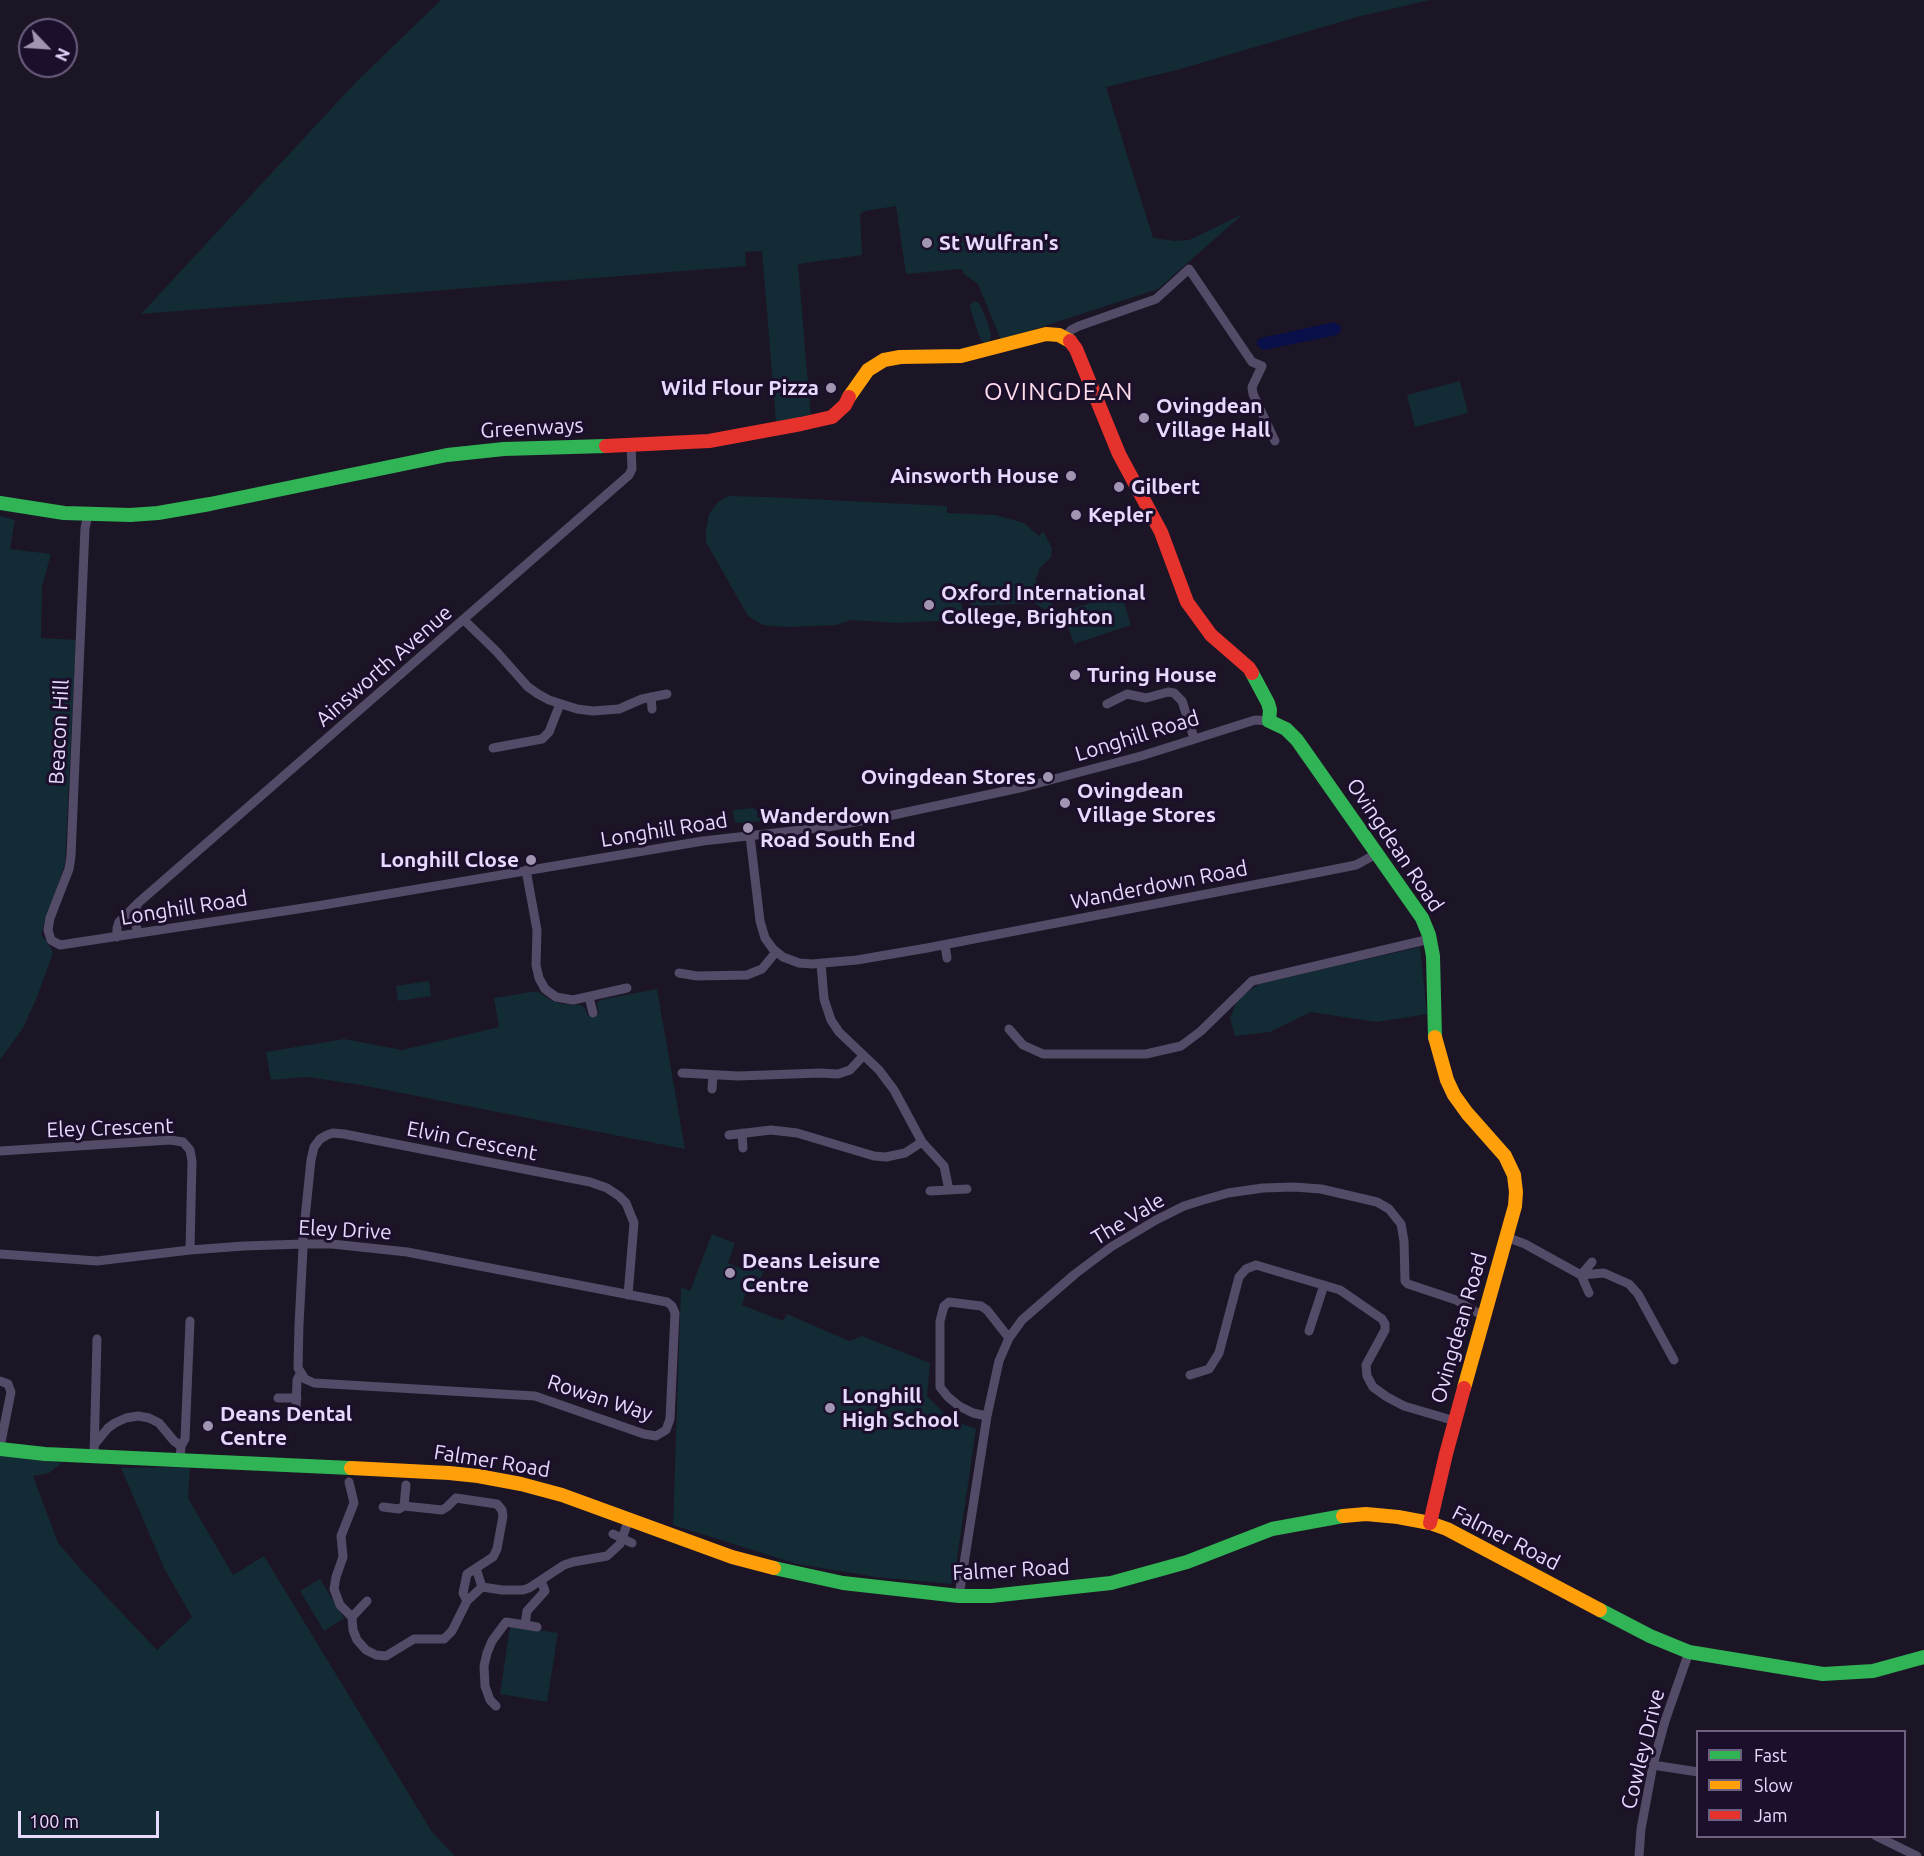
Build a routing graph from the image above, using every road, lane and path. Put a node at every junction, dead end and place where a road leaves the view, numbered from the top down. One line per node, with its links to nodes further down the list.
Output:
1 (1065, 338): 2 (street); 3 (street, Greenways); 14 (street)
2 (1275, 441)
3 (631, 445): 5 (street, Greenways); 6 (street, Ainsworth Avenue)
4 (0, 503): 5 (street, Greenways)
5 (88, 515): 26 (street, Beacon Hill)
6 (464, 620): 11 (street); 22 (street, Ainsworth Avenue)
7 (1126, 683): 9 (street)
8 (667, 694): 10 (street)
9 (1127, 694): 12 (street); 15 (street)
10 (651, 697): 11 (street); 13 (street)
11 (560, 704): 16 (street)
12 (1107, 704)
13 (652, 709)
14 (1269, 720): 15 (street, Longhill Road); 20 (street, Ovingdean Road)
15 (1194, 738): 19 (street, Longhill Road)
16 (524, 743): 17 (street); 18 (street)
17 (493, 748)
18 (526, 753)
19 (750, 836): 21 (street, Longhill Road); 28 (street)
20 (1378, 853): 25 (street, Ovingdean Road); 27 (street, Wanderdown Road)
21 (526, 870): 23 (street, Longhill Road); 33 (street)
22 (138, 903): 23 (street); 24 (street, Ainsworth Avenue)
23 (138, 933): 24 (street, Longhill Road)
24 (117, 937): 26 (street, Longhill Road)
25 (1430, 939): 35 (street); 48 (street, Ovingdean Road)
26 (57, 944)
27 (945, 945): 29 (street); 30 (street, Wanderdown Road)
28 (776, 952): 30 (street, Wanderdown Road); 31 (street)
29 (947, 958)
30 (821, 964): 36 (street)
31 (679, 973)
32 (627, 988): 33 (street)
33 (589, 997): 34 (street)
34 (593, 1013)
35 (1009, 1029)
36 (863, 1056): 38 (street); 42 (street)
37 (682, 1072): 38 (street)
38 (713, 1075): 39 (street)
39 (712, 1089)
40 (742, 1133): 41 (street); 42 (street); 43 (street)
41 (729, 1135)
42 (922, 1142): 46 (street)
43 (743, 1148)
44 (0, 1151): 50 (street, Eley Crescent)
45 (967, 1189): 46 (street)
46 (949, 1190): 47 (street)
47 (930, 1191)
48 (1506, 1237): 53 (street); 58 (street, Ovingdean Road)
49 (303, 1244): 50 (street, Eley Drive); 56 (street, Eley Drive); 56 (street, Elvin Crescent); 66 (street)
50 (190, 1250): 51 (street, Eley Drive)
51 (0, 1254)
52 (1592, 1262): 53 (street)
53 (1581, 1275): 55 (street); 64 (street)
54 (1324, 1285): 60 (street); 67 (street); 73 (street)
55 (1589, 1293)
56 (628, 1294): 57 (street, Eley Drive)
57 (675, 1315): 66 (street, Rowan Way)
58 (1484, 1315): 62 (street, The Vale); 73 (street, Ovingdean Road)
59 (190, 1321): 76 (street)
60 (1309, 1331)
61 (1675, 1336): 64 (street)
62 (1009, 1338): 72 (street, The Vale); 72 (street)
63 (97, 1339): 75 (street)
64 (1666, 1341): 65 (street)
65 (1674, 1360)
66 (300, 1374): 70 (street)
67 (1190, 1375)
68 (0, 1381): 74 (street)
69 (278, 1398): 70 (street)
70 (297, 1398): 71 (street)
71 (296, 1411)
72 (987, 1416): 88 (street, The Vale)
73 (1455, 1421): 82 (street, Ovingdean Road)
74 (0, 1448): 75 (street, Falmer Road)
75 (94, 1450): 76 (street, Falmer Road); 76 (street)
76 (181, 1453): 81 (street, Falmer Road)
77 (349, 1482): 91 (street)
78 (406, 1485): 80 (street)
79 (383, 1506): 80 (street)
80 (404, 1506): 85 (street)
81 (629, 1519): 83 (street); 88 (street, Falmer Road)
82 (1430, 1523): 88 (street, Falmer Road); 94 (street, Falmer Road)
83 (618, 1536): 84 (street); 86 (street)
84 (632, 1543)
85 (476, 1568): 87 (street); 90 (street)
86 (542, 1581): 87 (street); 92 (street)
87 (482, 1587): 90 (street)
88 (959, 1596)
89 (368, 1601): 91 (street)
90 (467, 1601): 91 (street)
91 (352, 1617)
92 (525, 1625): 93 (street); 96 (street)
93 (537, 1627)
94 (1689, 1652): 95 (street, Falmer Road); 97 (street, Cowley Drive)
95 (1924, 1658)
96 (496, 1706)
97 (1653, 1765): 98 (street); 100 (street, Cowley Drive)
98 (1696, 1772)
99 (1880, 1838): 101 (street)
100 (1639, 1856)
101 (1917, 1856)

